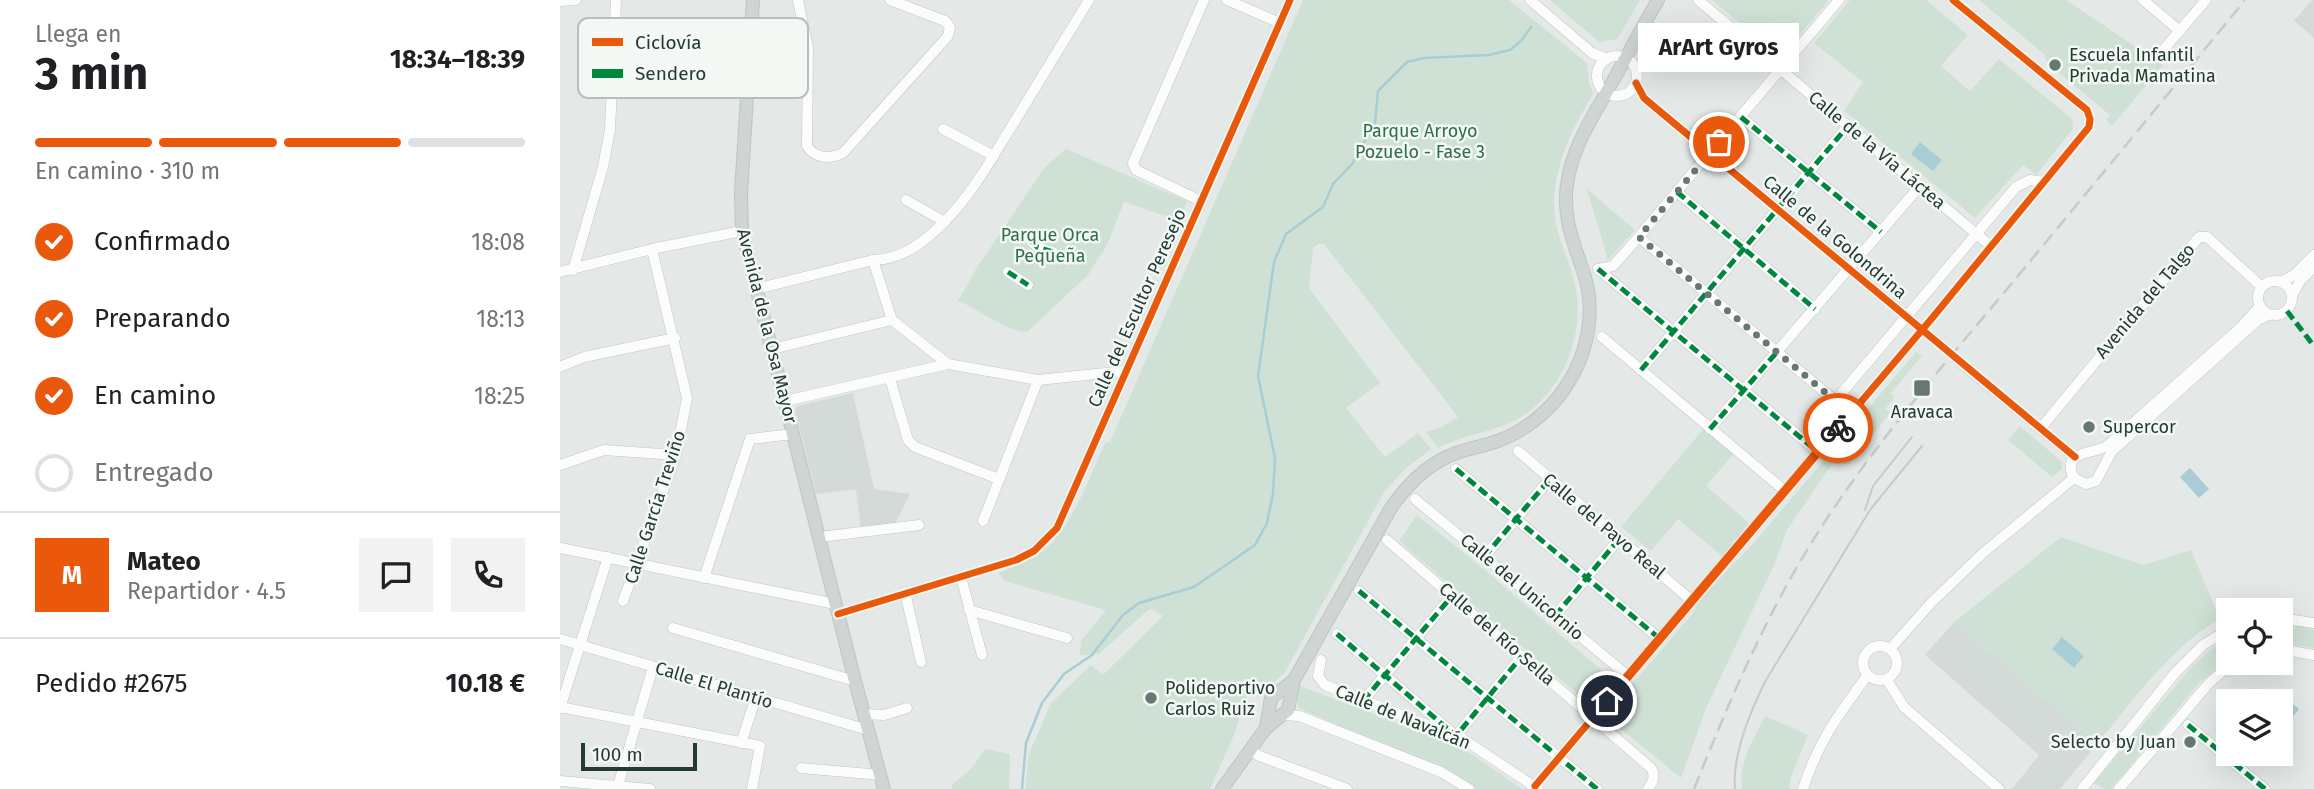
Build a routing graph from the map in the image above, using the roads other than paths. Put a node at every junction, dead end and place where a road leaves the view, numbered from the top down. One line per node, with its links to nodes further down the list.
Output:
1 (576, 0): 17 (street)
2 (616, 0): 18 (street)
3 (753, 0): 19 (main road, Avenida de la Osa Mayor)
4 (798, 0): 20 (street)
5 (890, 0): 34 (street)
6 (1089, 0): 40 (street)
7 (1204, 0): 46 (street)
8 (1227, 0): 21 (street)
9 (1290, 0): 21 (street, Calle del Escultor Peresejo)
10 (1530, 0): 24 (street)
11 (1658, 0): 25 (main road)
12 (1698, 0): 28 (street, Calle de la Vía Láctea)
13 (1839, 0): 28 (street)
14 (1953, 0): 42 (street)
15 (2143, 0): 22 (street)
16 (2206, 0): 22 (street)
17 (560, 1)
18 (615, 18)
19 (752, 18)
20 (802, 18)
21 (1280, 23): 46 (street, Calle del Escultor Peresejo)
22 (2180, 31): 23 (street)
23 (2164, 48)
24 (1592, 53): 26 (street); 27 (street)
25 (1626, 58): 26 (street); 29 (street, Calle de la Golondrina); 30 (main road)
26 (1607, 59): 27 (street)
27 (1598, 69): 30 (street)
28 (1781, 69): 36 (street); 37 (street, Calle de la Vía Láctea)
29 (1636, 83): 31 (street); 35 (street, Calle de la Golondrina)
30 (1606, 93): 31 (street, Calle de la Golondrina); 160 (main road)
31 (1628, 93): 35 (street, Calle de la Golondrina)
32 (611, 98): 62 (street)
33 (747, 98): 49 (main road, Avenida de la Osa Mayor)
34 (807, 98)
35 (1644, 98): 39 (street, Calle de la Golondrina)
36 (1741, 117): 39 (street); 41 (street)
37 (1848, 126): 41 (street); 43 (street, Calle de la Vía Láctea)
38 (943, 129): 40 (street)
39 (1710, 153): 44 (street); 47 (street, Calle de la Golondrina)
40 (994, 156): 48 (street)
41 (1809, 172): 47 (street); 50 (street)
42 (2044, 182): 51 (street); 54 (street)
43 (1920, 186): 50 (street); 51 (street, Calle de la Vía Láctea)
44 (1677, 192): 52 (street); 55 (street)
45 (906, 200): 48 (street)
46 (1202, 201): 87 (street, Calle del Escultor Peresejo)
47 (1777, 209): 55 (street); 61 (street, Calle de la Golondrina)
48 (945, 222): 59 (street)
49 (742, 231): 56 (street); 68 (main road, Avenida de la Osa Mayor)
50 (1881, 232): 61 (street)
51 (1977, 234): 54 (street, Calle de la Vía Láctea); 74 (street)
52 (1639, 237): 69 (street); 77 (street)
53 (1031, 241): 57 (street)
54 (1992, 247): 76 (street)
55 (1744, 248): 69 (street); 72 (street)
56 (652, 249): 62 (street); 78 (street, Calle García Treviño)
57 (1052, 252)
58 (2314, 255): 65 (street)
59 (873, 260): 68 (street); 75 (street)
60 (2314, 267): 70 (street)
61 (1849, 269): 72 (street); 74 (street, Calle de la Golondrina)
62 (573, 270): 63 (street)
63 (560, 272)
64 (1008, 272): 66 (street)
65 (2281, 282): 67 (street); 70 (street)
66 (1028, 285)
67 (2262, 286): 71 (street); 97 (street, Avenida del Talgo)
68 (756, 289): 81 (main road, Avenida de la Osa Mayor)
69 (1706, 293): 77 (street); 82 (street)
70 (2292, 294): 73 (street)
71 (2260, 306): 73 (street); 101 (street)
72 (1815, 309): 82 (street)
73 (2269, 315): 105 (street)
74 (1906, 317): 76 (street, Calle de la Golondrina); 94 (street)
75 (891, 320): 81 (street); 84 (street)
76 (1922, 330): 80 (street, Calle de la Golondrina); 95 (street)
77 (1674, 331): 86 (street); 92 (street)
78 (675, 338): 85 (street); 102 (street, Calle García Treviño)
79 (1602, 338): 86 (street)
80 (1942, 347)
81 (772, 349): 93 (main road, Avenida de la Osa Mayor)
82 (1777, 352): 92 (street); 94 (street)
83 (1961, 363): 97 (street)
84 (948, 364): 89 (street); 90 (street)
85 (560, 367)
86 (1641, 370): 96 (street)
87 (1125, 371): 88 (street); 91 (street, Calle del Escultor Peresejo)
88 (1102, 375): 90 (street); 91 (street)
89 (890, 379): 93 (street); 108 (street)
90 (1038, 380): 108 (street)
91 (1117, 390): 122 (street, Calle del Escultor Peresejo)
92 (1744, 390): 96 (street); 100 (street)
93 (785, 401): 98 (main road, Avenida de la Osa Mayor)
94 (1835, 401): 95 (street)
95 (1850, 413): 100 (street)
96 (1710, 429): 110 (street)
97 (2040, 429): 103 (street)
98 (793, 434): 115 (main road, Avenida de la Osa Mayor); 124 (street)
99 (1518, 451): 109 (street, Calle del Pavo Real)
100 (1818, 452): 110 (street)
101 (2090, 453): 103 (street); 105 (street)
102 (676, 455): 104 (street); 121 (street, Calle García Treviño)
103 (2075, 457): 107 (street)
104 (560, 465)
105 (2102, 467): 107 (street)
106 (1456, 469): 112 (street)
107 (2074, 478): 143 (street)
108 (999, 479): 113 (street)
109 (1549, 480): 112 (street); 116 (street, Calle del Pavo Real)
110 (1785, 491): 129 (street)
111 (1415, 499): 119 (street, Calle del Unicornio)
112 (1517, 519): 119 (street); 123 (street)
113 (982, 521)
114 (919, 525): 115 (street)
115 (820, 537): 130 (main road, Avenida de la Osa Mayor)
116 (1619, 538): 123 (street); 129 (street, Calle del Pavo Real)
117 (1387, 540): 127 (street, Calle del Río Sella)
118 (560, 548): 120 (street)
119 (1485, 557): 132 (street, Calle del Unicornio)
120 (608, 558): 121 (street); 142 (street)
121 (639, 564): 124 (street); 128 (street, Calle García Treviño)
122 (961, 577): 126 (street, Calle del Escultor Peresejo); 131 (street)
123 (1587, 577): 132 (street); 141 (street)
124 (704, 578): 130 (street)
125 (1359, 591): 139 (street)
126 (905, 592): 130 (street, Calle del Escultor Peresejo); 149 (street)
127 (1452, 596): 139 (street); 147 (street, Calle del Río Sella)
128 (624, 601)
129 (1692, 601): 141 (street)
130 (837, 609): 156 (main road, Avenida de la Osa Mayor)
131 (970, 610): 138 (street); 145 (street)
132 (1555, 616): 153 (street, Calle del Unicornio)
133 (2293, 620): 134 (street)
134 (2314, 623)
135 (673, 628): 156 (street)
136 (1336, 634): 151 (street)
137 (2216, 637): 189 (street)
138 (1067, 638)
139 (1416, 638): 151 (street); 158 (street)
140 (560, 639): 142 (street, Calle El Plantío)
141 (1660, 639): 153 (street)
142 (581, 645): 150 (street, Calle El Plantío); 161 (street)
143 (1890, 649): 154 (street); 155 (street)
144 (2293, 651): 146 (street)
145 (982, 655)
146 (2314, 655)
147 (1522, 656): 158 (street); 164 (street, Calle del Río Sella)
148 (1321, 660): 159 (street, Calle de Navalcán)
149 (921, 662)
150 (653, 667): 157 (street, Calle El Plantío); 165 (street)
151 (1384, 675): 159 (street); 168 (street)
152 (2218, 675): 190 (street)
153 (1629, 676): 164 (street)
154 (1867, 676): 155 (street); 187 (street)
155 (1886, 680): 188 (street)
156 (855, 681): 163 (main road, Avenida de la Osa Mayor)
157 (755, 697): 167 (street, Calle El Plantío); 169 (street)
158 (1488, 698): 168 (street); 171 (street)
159 (1363, 701): 168 (street, Calle de Navalcán)
160 (1282, 706): 170 (main road); 184 (street)
161 (560, 708): 165 (street)
162 (907, 708): 163 (street)
163 (864, 714): 167 (main road, Avenida de la Osa Mayor)
164 (1593, 718): 171 (street); 186 (street, Calle del Río Sella)
165 (636, 722): 169 (street); 176 (street)
166 (2188, 725): 191 (street)
167 (868, 730): 173 (main road, Avenida de la Osa Mayor)
168 (1456, 736): 177 (street, Calle de Navalcán)
169 (741, 743): 179 (street)
170 (1254, 751): 174 (street); 181 (main road)
171 (1559, 758): 177 (street); 185 (street)
172 (801, 768): 173 (street)
173 (881, 775): 180 (main road, Avenida de la Osa Mayor)
174 (1318, 777): 182 (street); 183 (street)
175 (560, 781): 176 (street)
176 (617, 788): 178 (street)
177 (1537, 788)
178 (650, 789)
179 (752, 789)
180 (884, 789)
181 (1222, 789)
182 (1313, 789)
183 (1347, 789)
184 (1469, 789)
185 (1597, 789)
186 (1648, 789)
187 (1803, 789)
188 (1999, 789)
189 (2086, 789)
190 (2119, 789)
191 (2265, 789)

